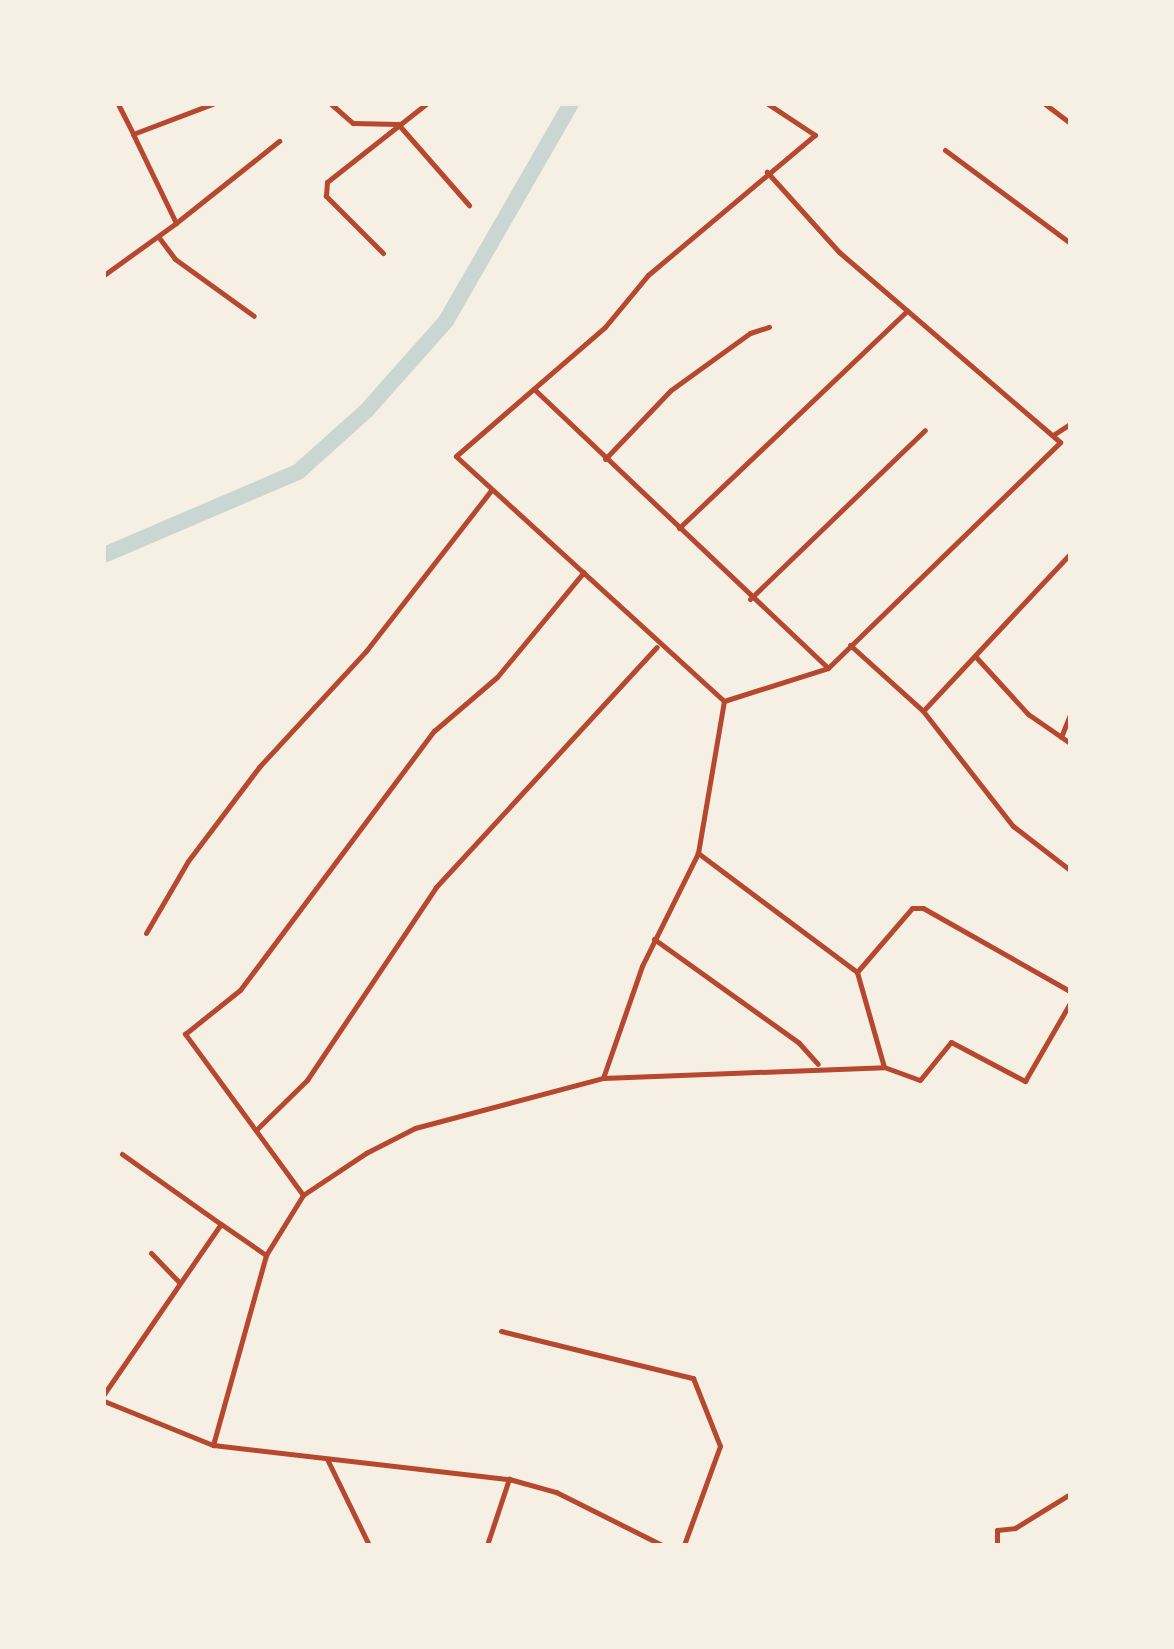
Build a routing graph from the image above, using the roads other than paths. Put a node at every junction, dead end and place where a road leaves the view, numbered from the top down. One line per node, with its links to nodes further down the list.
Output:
1 (118, 104): 9 (street)
2 (212, 104): 9 (street)
3 (331, 104): 8 (street)
4 (426, 104): 8 (street)
5 (768, 104): 12 (street)
6 (1045, 104): 7 (street)
7 (1070, 123)
8 (398, 124): 13 (street); 17 (street)
9 (133, 134): 14 (street)
10 (279, 141): 14 (street)
11 (945, 150): 16 (street)
12 (767, 172): 19 (street); 22 (street)
13 (469, 205)
14 (176, 223): 15 (street)
15 (160, 239): 18 (street); 20 (street)
16 (1070, 243)
17 (383, 253)
18 (104, 275)
19 (907, 311): 25 (street); 28 (street)
20 (254, 316)
21 (769, 327): 26 (street)
22 (534, 389): 26 (street); 27 (street)
23 (1070, 424): 25 (street)
24 (925, 430): 31 (street)
25 (1053, 435): 32 (street)
26 (605, 459): 28 (street)
27 (490, 492): 30 (street); 43 (street)
28 (679, 528): 31 (street)
29 (1070, 554): 34 (street)
30 (584, 572): 33 (street); 51 (street)
31 (750, 599): 35 (street)
32 (850, 645): 35 (street); 37 (street)
33 (657, 647): 36 (street); 51 (street)
34 (975, 656): 37 (street); 39 (street)
35 (828, 668): 36 (street)
36 (724, 701): 41 (street)
37 (923, 711): 42 (street)
38 (1070, 715): 39 (street)
39 (1061, 737): 40 (street)
40 (1070, 743)
41 (698, 853): 44 (street); 45 (street)
42 (1070, 870)
43 (146, 933)
44 (654, 939): 48 (street); 50 (street)
45 (857, 972): 46 (street); 49 (street)
46 (1070, 991)
47 (1070, 1003): 49 (street)
48 (818, 1064): 49 (street); 50 (street)
49 (884, 1067)
50 (603, 1078): 53 (street)
51 (257, 1129): 53 (street)
52 (122, 1154): 54 (street)
53 (303, 1195): 56 (street)
54 (221, 1224): 56 (street); 57 (street)
55 (151, 1253): 57 (street)
56 (266, 1255): 61 (street)
57 (179, 1282): 59 (street)
58 (501, 1331): 68 (street)
59 (104, 1394)
60 (104, 1401): 61 (street)
61 (213, 1445): 62 (street)
62 (328, 1460): 63 (street); 65 (street)
63 (509, 1479): 66 (street); 67 (street)
64 (1070, 1494): 69 (street)
65 (369, 1545)
66 (487, 1545)
67 (662, 1545)
68 (684, 1545)
69 (997, 1545)

